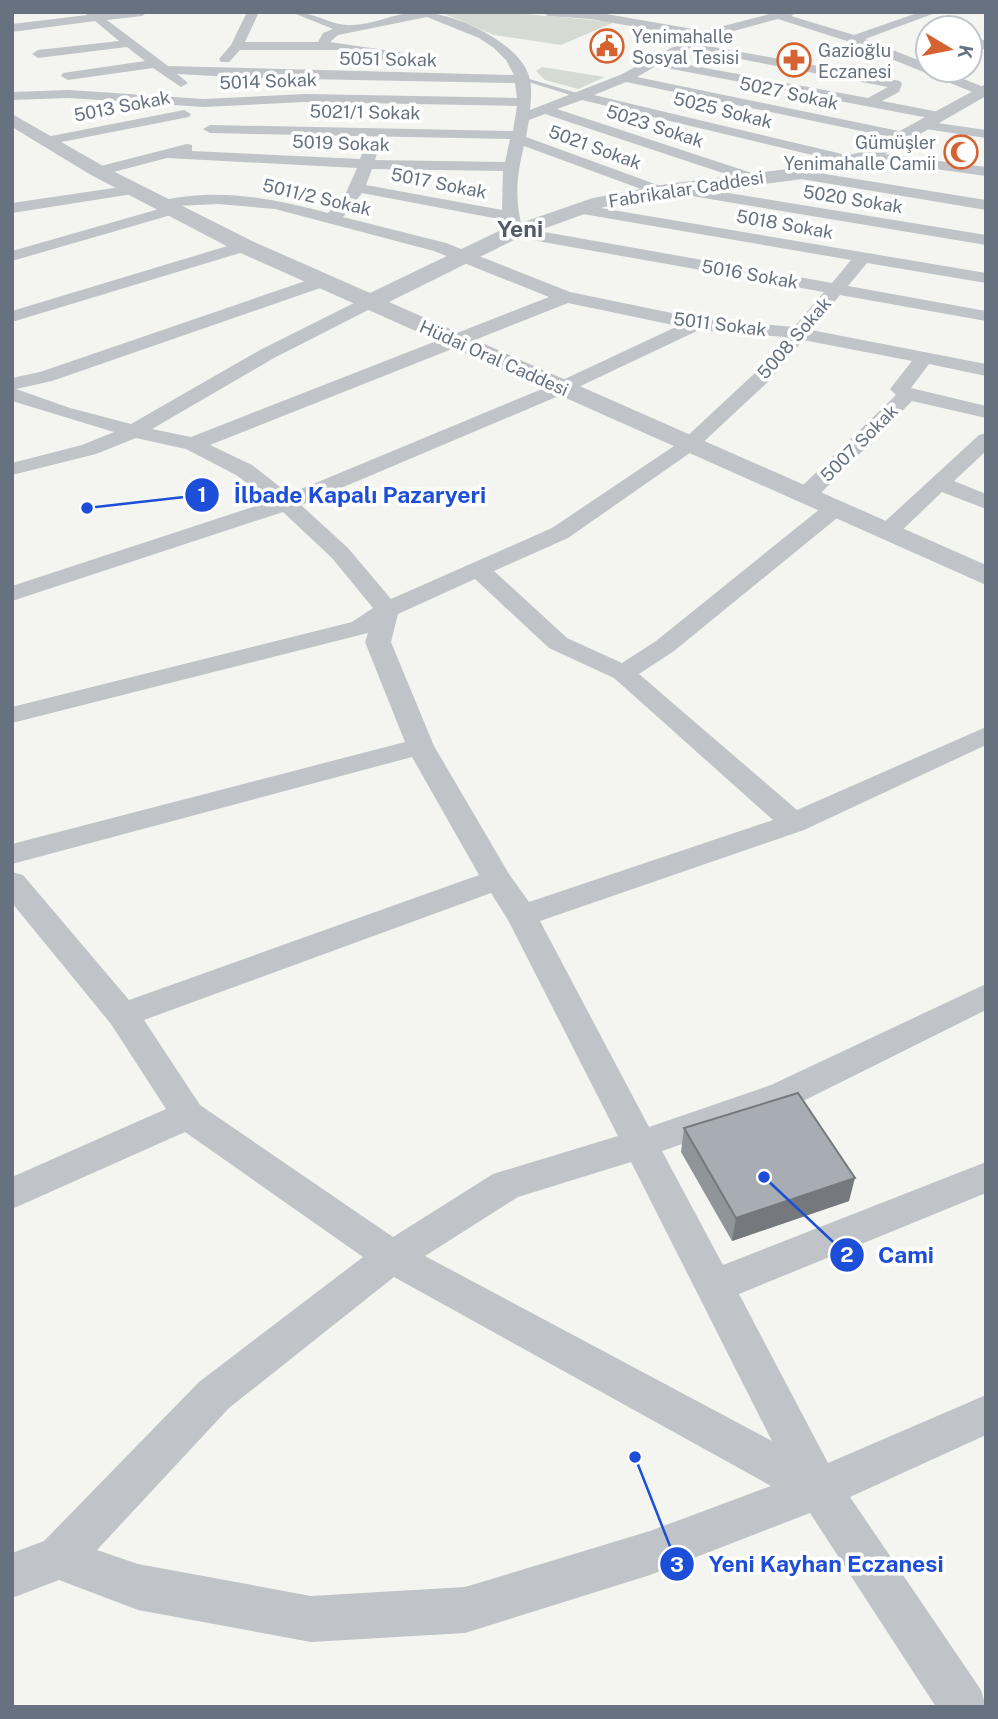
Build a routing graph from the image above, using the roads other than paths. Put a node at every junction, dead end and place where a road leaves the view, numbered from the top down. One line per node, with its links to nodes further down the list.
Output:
1 (142, 12): 8 (street)
2 (253, 12): 19 (street)
3 (295, 12): 12 (street); 14 (street)
4 (548, 12): 6 (street)
5 (427, 13): 10 (street); 12 (street)
6 (593, 13): 13 (street)
7 (788, 13): 13 (street); 15 (street)
8 (94, 15): 11 (street); 16 (street)
9 (914, 18): 15 (street)
10 (451, 22): 20 (street); 21 (street)
11 (12, 28)
12 (346, 29): 24 (street)
13 (704, 35): 18 (street)
14 (287, 36): 19 (street); 24 (street)
15 (854, 38): 26 (street)
16 (131, 43): 17 (street); 27 (street)
17 (25, 44): 29 (street)
18 (685, 45): 25 (street); 39 (street)
19 (237, 46): 28 (street)
20 (346, 47): 23 (street); 24 (street)
21 (512, 57): 22 (street); 32 (street)
22 (485, 58)
23 (435, 59)
24 (315, 60): 28 (street, 5051 Sokak); 30 (street, 5051 Sokak)
25 (654, 62): 31 (street); 39 (street)
26 (914, 64)
27 (163, 66): 28 (street, 5051 Sokak); 29 (street, 5051 Sokak); 40 (street)
28 (212, 70)
29 (68, 76): 35 (street)
30 (398, 77): 32 (street, 5051 Sokak); 42 (street)
31 (625, 78): 37 (street); 48 (street, 5027 Sokak)
32 (524, 79): 37 (lane); 38 (street)
33 (968, 84): 34 (street)
34 (984, 90): 45 (street, Fabrikalar Caddesi)
35 (69, 94): 36 (street, 5014 Sokak); 40 (street, 5014 Sokak)
36 (12, 96)
37 (583, 96): 41 (street); 52 (street, 5025 Sokak)
38 (525, 102): 42 (street, 5014 Sokak); 43 (street)
39 (871, 102): 45 (street)
40 (204, 107): 42 (street, 5014 Sokak); 46 (street); 50 (street, 5013 Sokak)
41 (545, 110): 43 (street); 58 (street, 5023 Sokak)
42 (383, 115): 46 (street, 5021/1 Sokak); 49 (street, 5021/1 Sokak); 53 (street)
43 (523, 118): 49 (street)
44 (12, 119): 50 (street, Hüdai Oral Caddesi)
45 (932, 121): 47 (street); 48 (street, Fabrikalar Caddesi)
46 (210, 129): 51 (street)
47 (986, 134)
48 (904, 136): 52 (street, Fabrikalar Caddesi)
49 (518, 137): 54 (street); 62 (street, 5021 Sokak)
50 (46, 141): 55 (street, Hüdai Oral Caddesi)
51 (170, 154): 53 (street, 5019 Sokak); 55 (street)
52 (861, 159): 56 (street, 5025 Sokak); 57 (street, Fabrikalar Caddesi)
53 (367, 164): 54 (street, 5019 Sokak); 60 (street)
54 (511, 167): 68 (street)
55 (99, 171): 61 (street, Hüdai Oral Caddesi)
56 (986, 172)
57 (794, 174): 58 (street, Fabrikalar Caddesi); 63 (street)
58 (753, 178): 62 (street, Fabrikalar Caddesi)
59 (986, 186): 63 (street)
60 (359, 188): 67 (street); 68 (street, 5017 Sokak)
61 (134, 190): 64 (street, Hüdai Oral Caddesi); 65 (street)
62 (666, 190): 66 (street, Fabrikalar Caddesi); 69 (street, 5020 Sokak)
63 (981, 204)
64 (167, 207): 67 (street, 5011/2 Sokak); 70 (street, Hüdai Oral Caddesi); 71 (street, 5011/2 Sokak)
65 (12, 208)
66 (577, 209): 68 (street, Fabrikalar Caddesi); 73 (street, 5018 Sokak)
67 (331, 219): 72 (street, 5011/2 Sokak)
68 (514, 224): 72 (street, Fabrikalar Caddesi); 76 (street, 5016 Sokak)
69 (986, 240)
70 (244, 246): 75 (street, Hüdai Oral Caddesi); 80 (street)
71 (12, 256)
72 (461, 256): 77 (street, Fabrikalar Caddesi); 78 (street, 5011 Sokak)
73 (863, 257): 74 (street, 5018 Sokak); 76 (street, 5008 Sokak)
74 (985, 275)
75 (323, 281): 77 (street, Hüdai Oral Caddesi); 86 (street)
76 (835, 290): 79 (street, 5016 Sokak); 82 (street, 5008 Sokak)
77 (360, 297): 83 (street, Hüdai Oral Caddesi); 91 (street)
78 (566, 297): 81 (street, 5011 Sokak); 83 (street)
79 (986, 316)
80 (12, 317)
81 (696, 324): 82 (street, 5011 Sokak); 87 (street)
82 (798, 333): 84 (street, 5011 Sokak); 94 (street, 5008 Sokak)
83 (457, 341): 87 (street, Hüdai Oral Caddesi); 93 (street)
84 (924, 358): 85 (street, 5011 Sokak); 89 (street, 5007 Sokak)
85 (986, 370)
86 (12, 384)
87 (561, 388): 94 (street, Hüdai Oral Caddesi); 99 (street)
88 (12, 394): 91 (street)
89 (908, 394): 90 (street); 97 (street, 5007 Sokak)
90 (986, 412)
91 (134, 431): 93 (street); 95 (street)
92 (986, 439): 96 (street)
93 (194, 444): 99 (street)
94 (690, 444): 97 (street, Hüdai Oral Caddesi); 102 (street, 5008 Sokak)
95 (12, 469)
96 (939, 483): 98 (street); 101 (street)
97 (805, 496): 100 (street, Hüdai Oral Caddesi)
98 (986, 502)
99 (287, 503): 104 (street); 105 (street)
100 (834, 509): 101 (street, Hüdai Oral Caddesi); 106 (street)
101 (887, 533): 103 (street, Hüdai Oral Caddesi)
102 (478, 569): 105 (street, 5008 Sokak); 106 (street)
103 (986, 576)
104 (12, 594)
105 (387, 610): 107 (street, 5008 Sokak); 109 (street)
106 (623, 673): 110 (street)
107 (17, 708)
108 (986, 735): 110 (street)
109 (420, 746): 111 (street); 112 (street)
110 (794, 823): 114 (street)
111 (12, 854)
112 (497, 880): 114 (street); 116 (street)
113 (12, 882): 116 (street)
114 (523, 916): 118 (street)
115 (986, 996): 118 (street)
116 (123, 1015): 117 (street)
117 (188, 1115): 120 (street); 121 (street)
118 (641, 1144): 121 (street); 122 (street)
119 (986, 1177): 122 (street)
120 (12, 1194)
121 (392, 1257): 124 (street); 125 (street)
122 (713, 1287): 124 (street)
123 (986, 1414): 124 (street)
124 (819, 1489): 125 (street); 127 (street)
125 (59, 1558): 126 (street)
126 (12, 1576)
127 (964, 1707)

